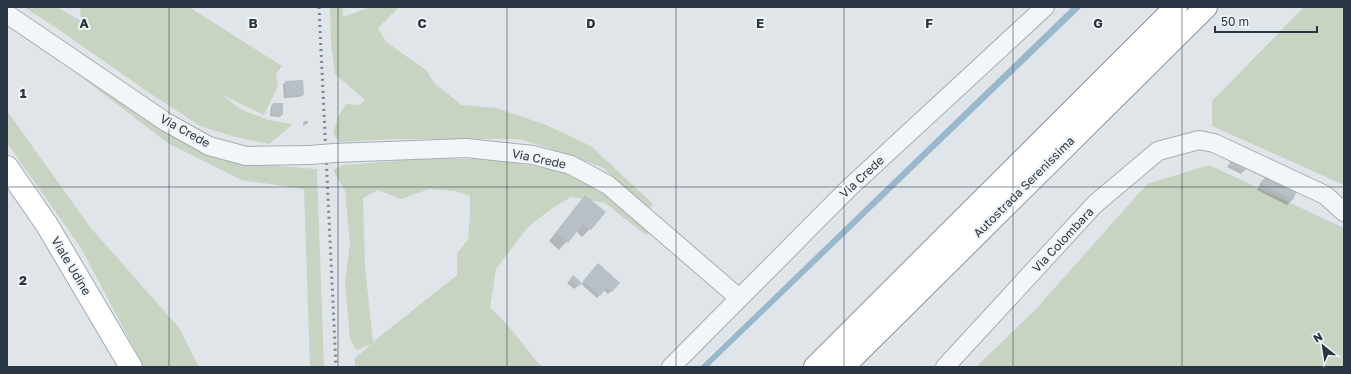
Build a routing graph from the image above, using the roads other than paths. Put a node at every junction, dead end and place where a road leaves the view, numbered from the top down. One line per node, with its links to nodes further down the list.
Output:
1 (1045, 7): 7 (street, Via Crede)
2 (1176, 7): 10 (main road, Autostrada Serenissima)
3 (1206, 7): 11 (main road, Autostrada Serenissima)
4 (7, 14): 7 (street, Via Crede, bridge)
5 (7, 167): 8 (main road, Viale Udine)
6 (1344, 212): 12 (street, Via Colombara)
7 (739, 298): 9 (street)
8 (131, 367)
9 (671, 367)
10 (814, 367)
11 (843, 367)
12 (945, 367)

